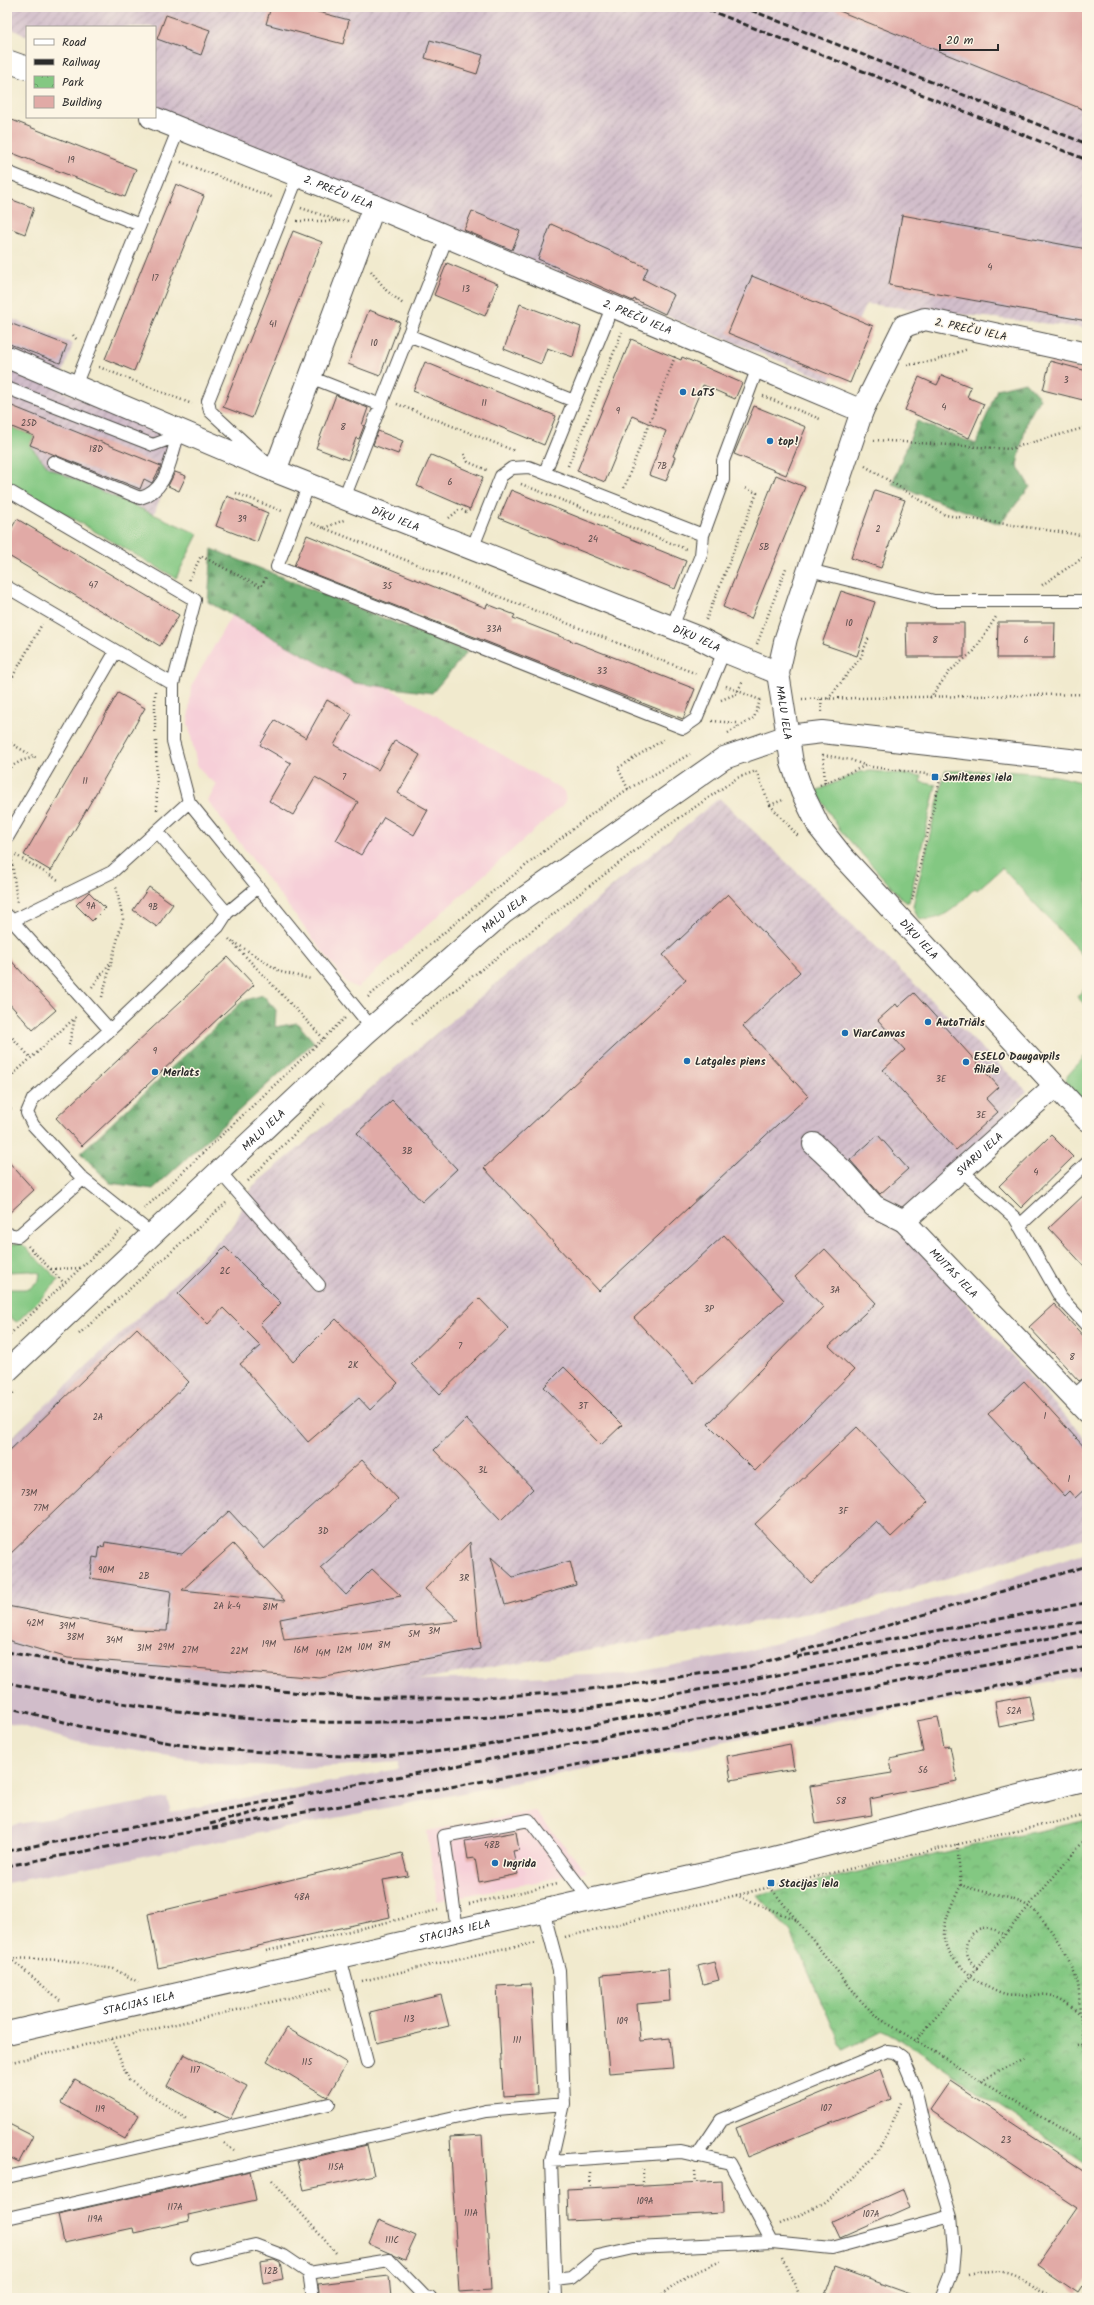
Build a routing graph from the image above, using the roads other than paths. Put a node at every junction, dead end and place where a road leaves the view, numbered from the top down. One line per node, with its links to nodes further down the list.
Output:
1 (7, 61): 2 (street)
2 (26, 68)
3 (154, 118): 4 (street, 2. PREČU IELA)
4 (179, 128): 6 (street, 2. PREČU IELA); 8 (lane)
5 (7, 172): 8 (lane)
6 (298, 176): 7 (street, 2. PREČU IELA); 23 (lane)
7 (371, 214): 9 (street, 2. PREČU IELA); 15 (street)
8 (140, 225): 16 (lane)
9 (447, 237): 10 (street, 2. PREČU IELA); 11 (lane)
10 (621, 309): 14 (street, 2. PREČU IELA); 18 (lane)
11 (408, 335): 18 (lane); 19 (lane)
12 (1087, 354): 20 (street, 2. PREČU IELA)
13 (7, 357): 16 (street, DĪĶU IELA)
14 (758, 367): 20 (street, 2. PREČU IELA); 28 (lane)
15 (310, 378): 19 (lane); 23 (street)
16 (75, 386): 21 (street, DĪĶU IELA)
17 (7, 388): 21 (lane)
18 (574, 401): 24 (lane)
19 (382, 402): 27 (lane)
20 (862, 411): 30 (street, MALU IELA)
21 (181, 434): 22 (lane); 23 (street, DĪĶU IELA)
22 (53, 462)
23 (275, 471): 25 (street, DĪĶU IELA)
24 (545, 472): 28 (lane); 29 (lane)
25 (309, 484): 27 (street, DĪĶU IELA); 34 (lane)
26 (7, 490): 37 (lane)
27 (344, 498): 29 (street, DĪĶU IELA)
28 (703, 535): 33 (lane)
29 (472, 548): 33 (street, DĪĶU IELA)
30 (809, 570): 32 (lane); 36 (street, MALU IELA)
31 (7, 587): 35 (lane)
32 (1087, 601)
33 (672, 627): 34 (street, DĪĶU IELA)
34 (724, 651): 36 (street, DĪĶU IELA)
35 (116, 652): 37 (lane); 44 (lane)
36 (778, 673): 38 (street, MALU IELA)
37 (173, 684): 42 (lane)
38 (788, 736): 40 (street); 48 (street, MALU IELA); 50 (street, DĪĶU IELA)
39 (1087, 747): 40 (street)
40 (1070, 759): 41 (lane)
41 (1087, 774)
42 (189, 802): 43 (lane); 45 (lane)
43 (158, 831): 46 (lane); 47 (lane)
44 (7, 838)
45 (257, 888): 46 (lane); 48 (lane)
46 (227, 913): 49 (lane)
47 (13, 918): 49 (lane)
48 (372, 1028): 55 (street, MALU IELA)
49 (110, 1030): 56 (lane)
50 (1055, 1086): 51 (street, DĪĶU IELA); 54 (street, SVARU IELA)
51 (1087, 1120)
52 (814, 1144): 57 (street, MUITAS IELA)
53 (1087, 1163): 58 (lane)
54 (961, 1170): 57 (street, SVARU IELA); 58 (lane)
55 (220, 1172): 59 (street, MALU IELA); 61 (lane)
56 (83, 1179): 59 (lane); 60 (lane)
57 (904, 1221): 64 (street, MUITAS IELA)
58 (1019, 1226): 62 (lane)
59 (153, 1234): 63 (street, MALU IELA)
60 (13, 1235)
61 (320, 1285)
62 (1087, 1326)
63 (13, 1380)
64 (1082, 1398)
65 (1087, 1779): 66 (street, STACIJAS IELA)
66 (589, 1899): 67 (street, STACIJAS IELA); 68 (lane)
67 (543, 1910): 68 (street, STACIJAS IELA); 73 (lane)
68 (457, 1930): 69 (street, STACIJAS IELA)
69 (340, 1957): 70 (street, STACIJAS IELA); 71 (lane)
70 (7, 2033)
71 (367, 2062)
72 (329, 2104): 76 (lane)
73 (564, 2104): 75 (lane); 78 (lane)
74 (697, 2156): 75 (lane); 77 (lane); 79 (lane)
75 (551, 2161): 82 (lane)
76 (7, 2177)
77 (951, 2216): 79 (lane); 86 (lane)
78 (7, 2218)
79 (770, 2238): 82 (lane)
80 (197, 2258): 81 (lane)
81 (309, 2273): 83 (lane); 84 (lane)
82 (555, 2280): 85 (lane)
83 (313, 2298)
84 (426, 2298)
85 (556, 2298)
86 (942, 2298)

